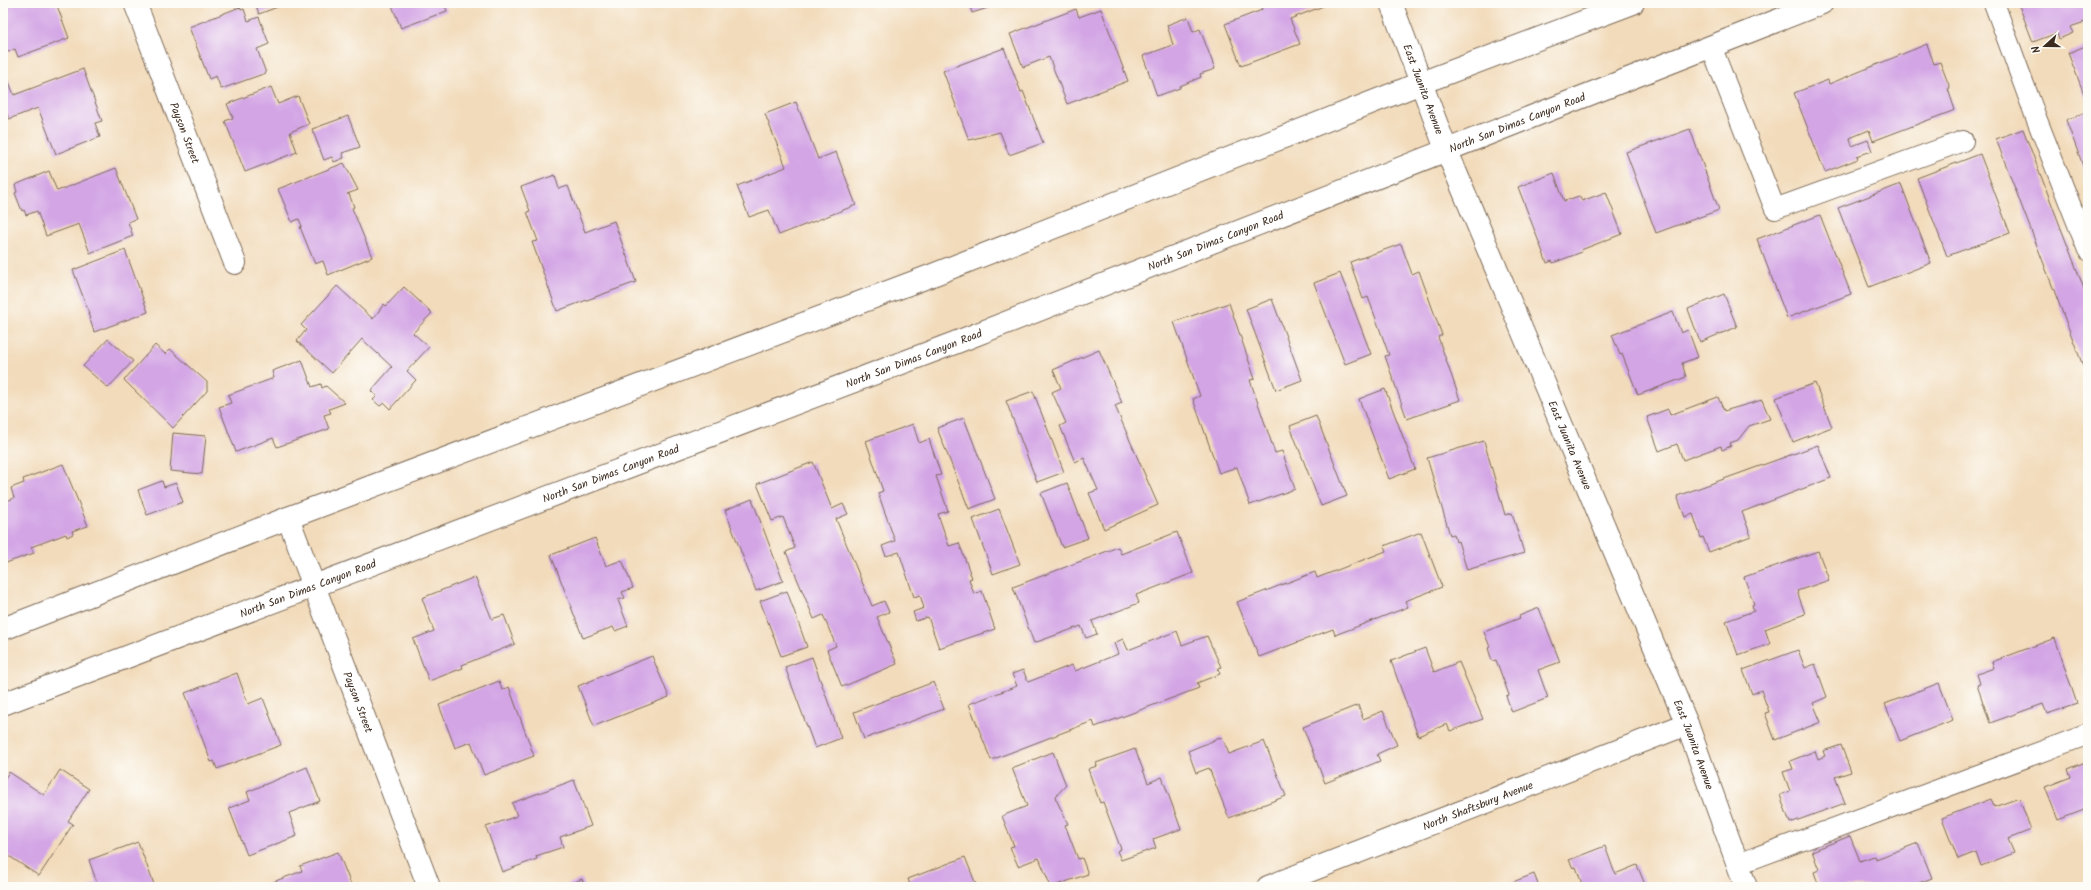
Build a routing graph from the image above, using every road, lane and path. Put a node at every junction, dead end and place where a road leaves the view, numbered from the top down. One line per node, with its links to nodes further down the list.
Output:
1 (135, 3): 11 (main road, Payson Street)
2 (1391, 3): 7 (main road, East Juanita Avenue)
3 (1633, 3): 7 (main road)
4 (1822, 3): 6 (main road, North San Dimas Canyon Road)
5 (1994, 3): 10 (lane)
6 (1710, 46): 8 (lane); 9 (main road, North San Dimas Canyon Road)
7 (1421, 83): 9 (main road, East Juanita Avenue); 12 (main road)
8 (1963, 141)
9 (1446, 149): 13 (main road, North San Dimas Canyon Road); 16 (main road, East Juanita Avenue)
10 (2088, 250)
11 (235, 263)
12 (288, 518): 13 (main road, Payson Street); 14 (main road)
13 (314, 586): 15 (main road, North San Dimas Canyon Road); 19 (main road, Payson Street)
14 (3, 629)
15 (3, 704)
16 (1687, 724): 18 (main road, East Juanita Avenue); 20 (main road, North Shaftsbury Avenue)
17 (2086, 735): 18 (lane)
18 (1738, 864): 21 (main road, East Juanita Avenue)
19 (429, 887)
20 (1268, 887)
21 (1746, 887)

